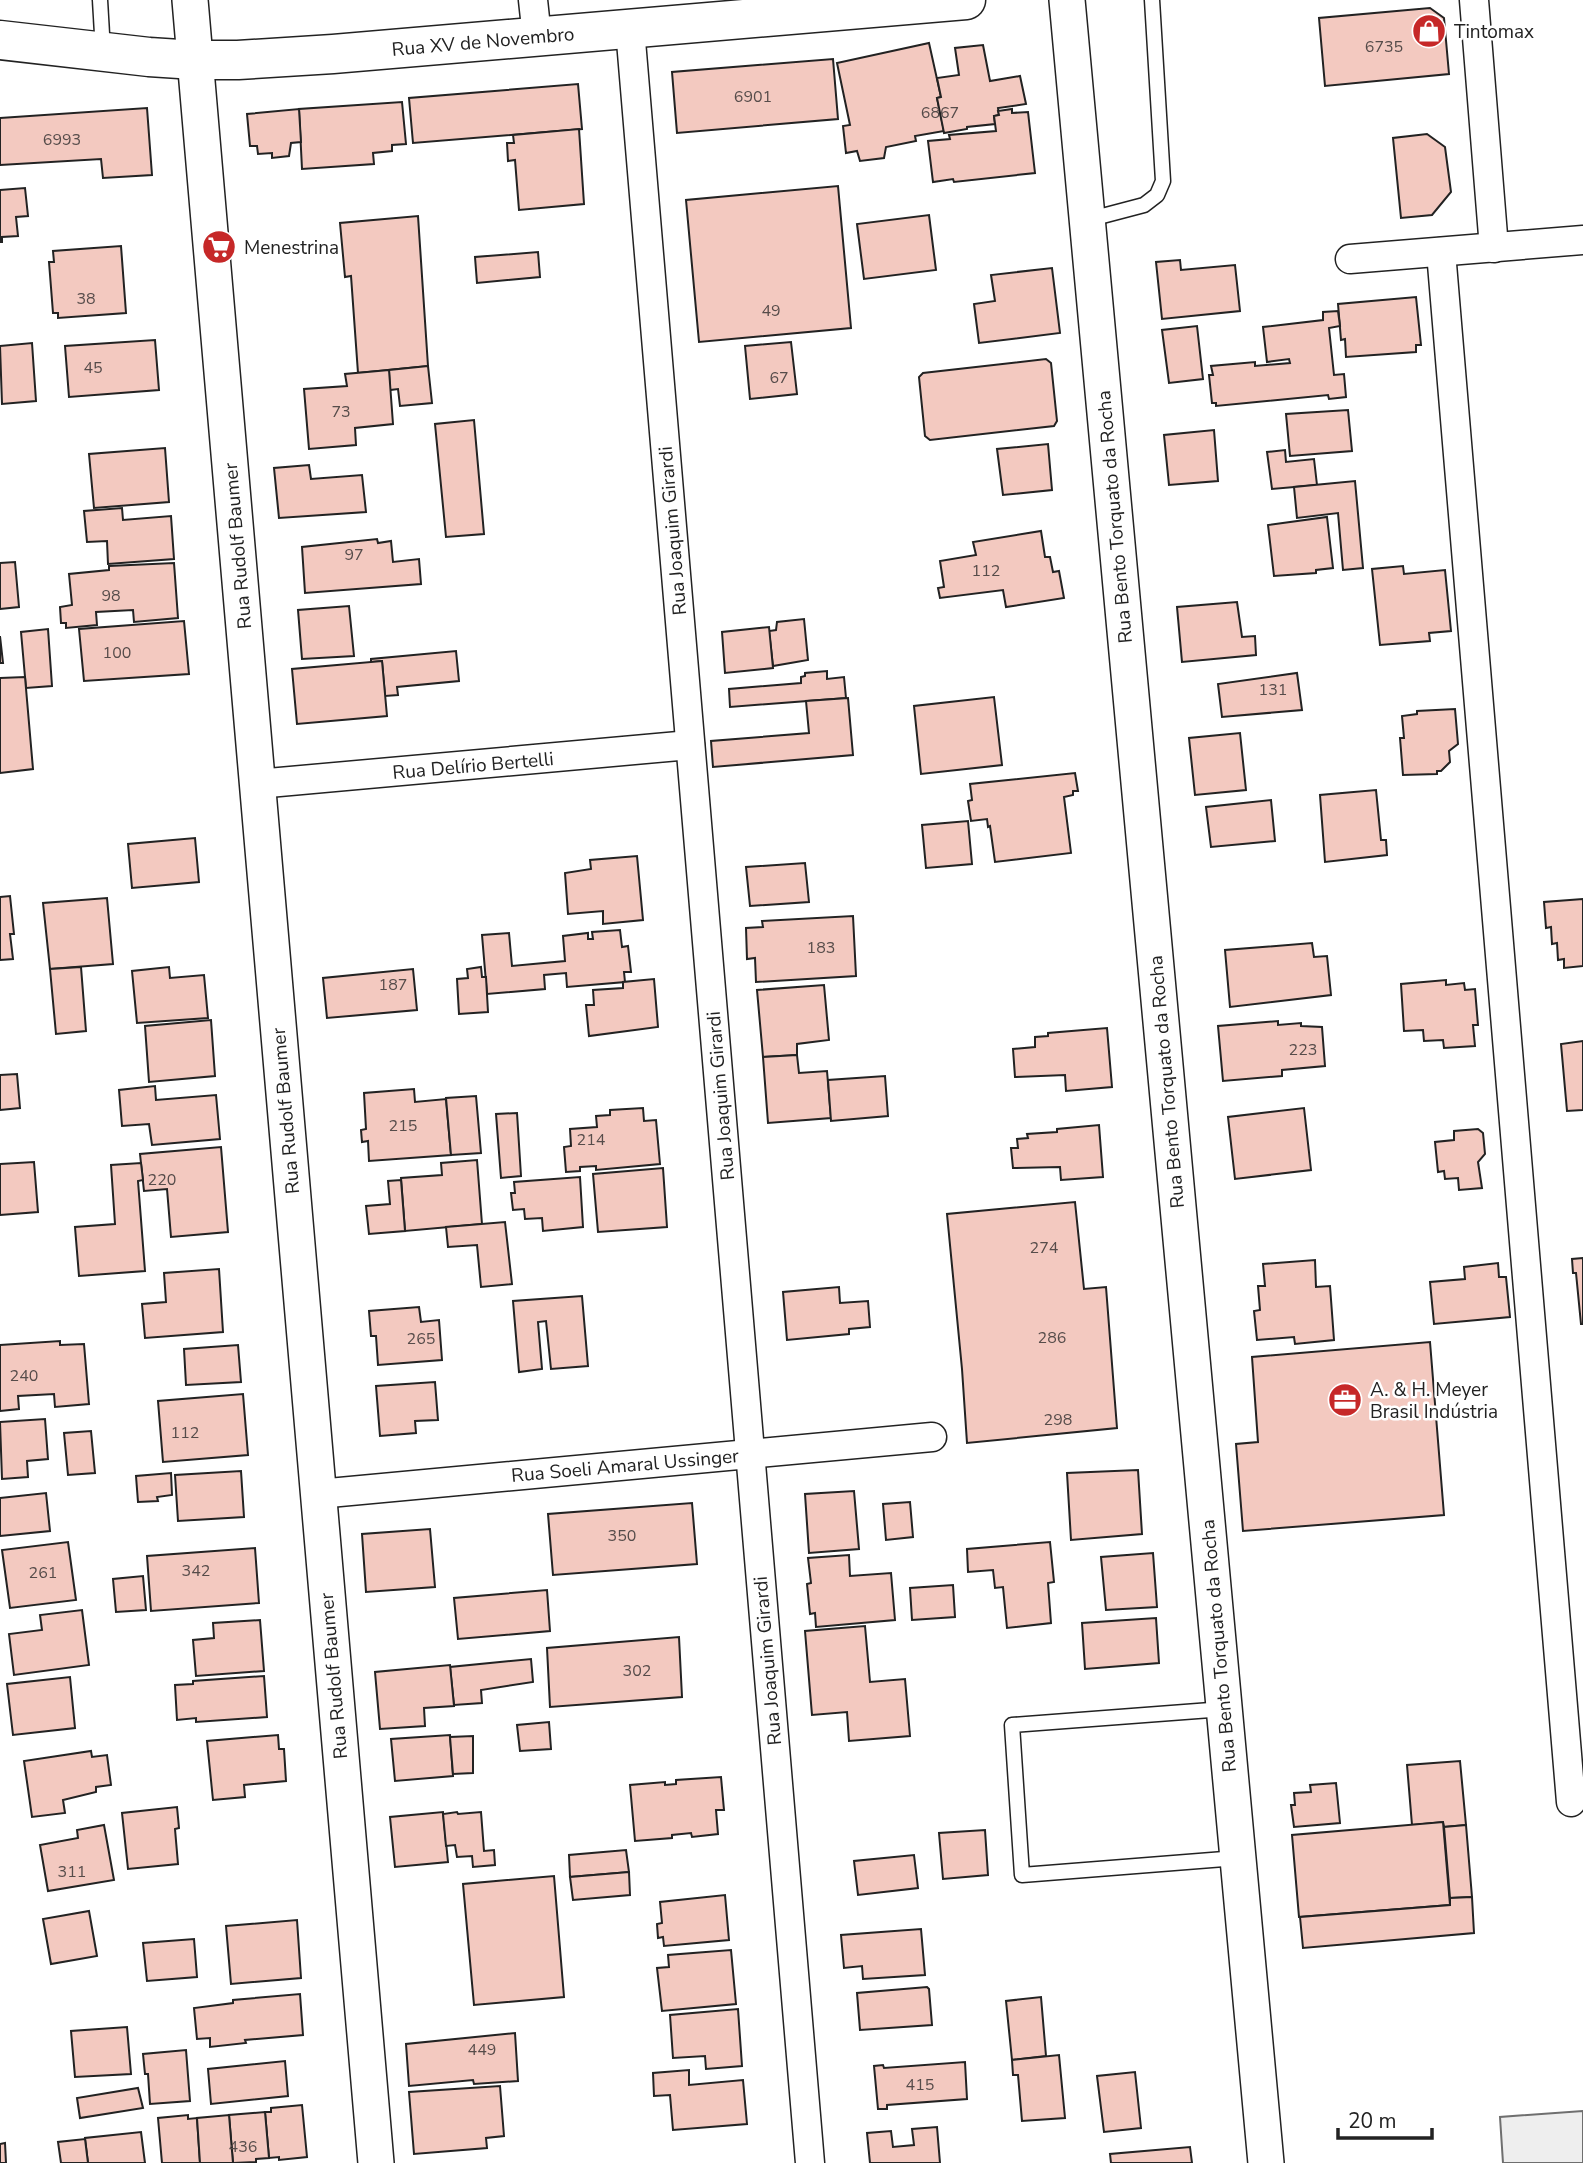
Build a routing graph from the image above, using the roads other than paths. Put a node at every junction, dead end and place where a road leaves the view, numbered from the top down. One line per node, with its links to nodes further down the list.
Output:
1 (100, 0): 11 (lane)
2 (190, 0): 12 (street, Rua Rudolf Baumer)
3 (966, 0): 7 (main road, Rua XV de Novembro)
4 (1067, 0): 13 (street, Rua Bento Torquato da Rocha)
5 (1152, 0): 13 (lane)
6 (1474, 0): 15 (street)
7 (923, 2): 9 (main road, Rua XV de Novembro)
8 (535, 18): 9 (main road, Rua XV de Novembro); 12 (main road, Rua XV de Novembro)
9 (629, 29): 18 (street, Rua Joaquim Girardi)
10 (0, 40): 11 (main road, Rua XV de Novembro)
11 (103, 52): 12 (main road, Rua XV de Novembro)
12 (195, 60): 19 (street, Rua Rudolf Baumer)
13 (1086, 220): 23 (street, Rua Bento Torquato da Rocha)
14 (1583, 240): 15 (street)
15 (1494, 248): 16 (street)
16 (1441, 251): 17 (street); 24 (street)
17 (1350, 259)
18 (690, 745): 19 (street, Rua Delírio Bertelli); 21 (street, Rua Joaquim Girardi)
19 (257, 784): 22 (street, Rua Rudolf Baumer)
20 (932, 1437): 21 (street, Rua Soeli Amaral Ussinger)
21 (750, 1454): 22 (street, Rua Soeli Amaral Ussinger); 27 (street, Rua Joaquim Girardi)
22 (318, 1494): 26 (street, Rua Rudolf Baumer)
23 (1224, 1709): 25 (street, Rua Bento Torquato da Rocha); 25 (lane)
24 (1571, 1802)
25 (1237, 1858): 28 (street, Rua Bento Torquato da Rocha)
26 (376, 2163)
27 (810, 2163)
28 (1266, 2163)

